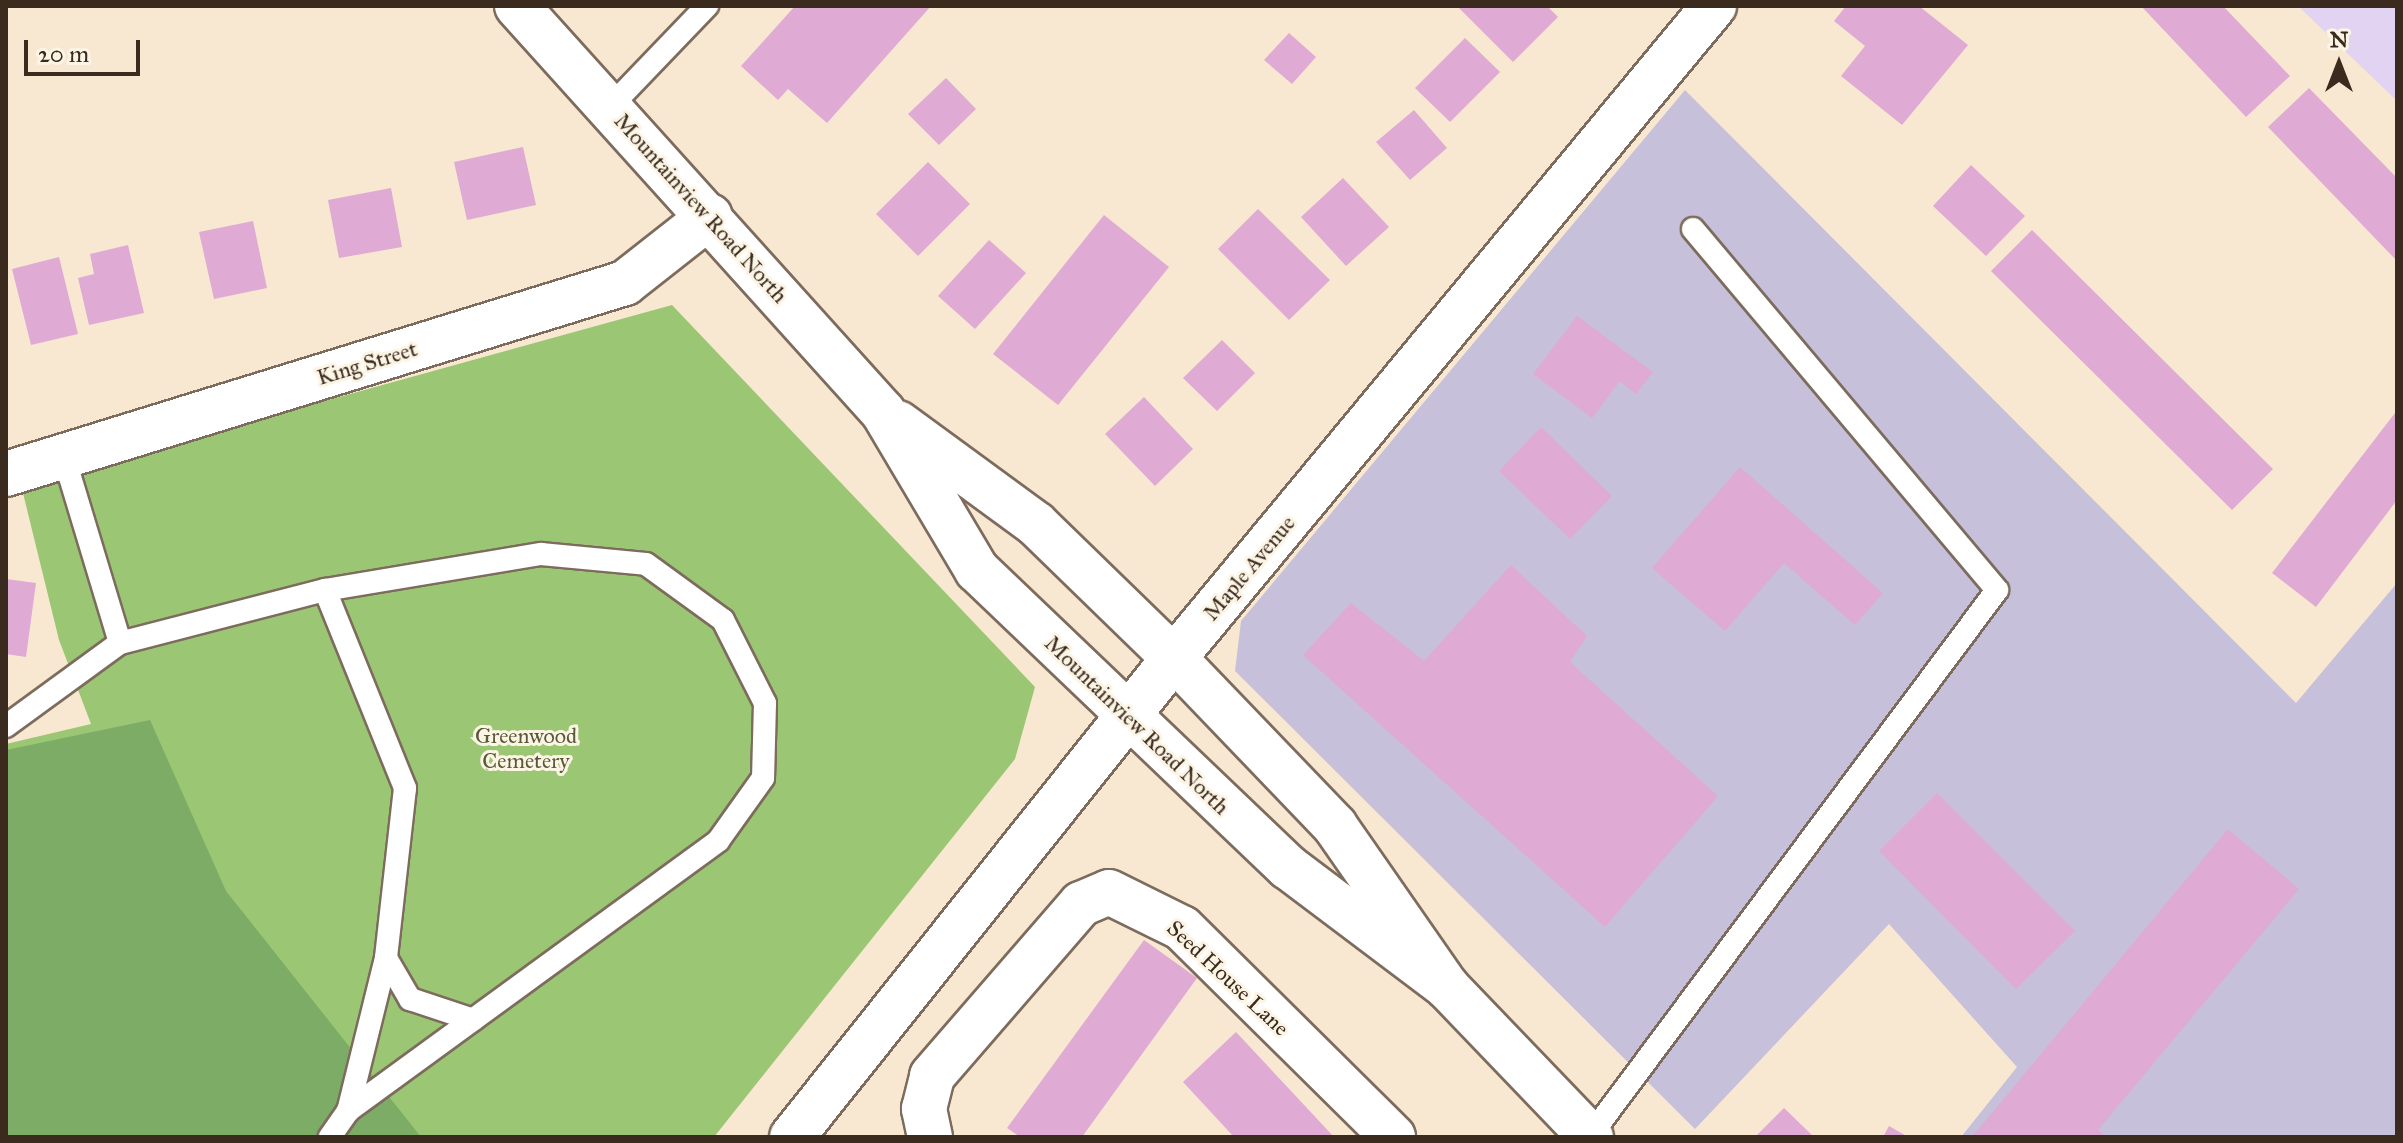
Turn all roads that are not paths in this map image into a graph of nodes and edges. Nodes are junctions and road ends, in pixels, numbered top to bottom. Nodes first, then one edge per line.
1 (517, 6) edge
2 (707, 6) edge
3 (1714, 6) edge
4 (611, 106) junction
5 (710, 216) junction
6 (1693, 229) dead end
7 (883, 412) junction
8 (64, 457) junction
9 (6, 474) edge
10 (325, 590) junction
11 (120, 643) junction
12 (1174, 658) junction
13 (1127, 719) junction
14 (6, 726) edge
15 (386, 958) junction
16 (1447, 987) junction
17 (473, 1020) junction
18 (348, 1111) junction
19 (1591, 1136) edge
20 (330, 1137) edge
21 (792, 1137) edge
22 (930, 1137) edge
23 (1393, 1137) edge

1 - 4 main road, Mountainview Road North
2 - 4 lane
3 - 12 main road, Maple Avenue
4 - 5 main road, Mountainview Road North
5 - 7 main road, Mountainview Road North
5 - 8 main road, King Street
6 - 19 lane
7 - 12 main road, Mountainview Road North
7 - 13 main road, Mountainview Road North
8 - 9 main road, King Street
8 - 11 lane
10 - 11 lane
10 - 15 lane
10 - 17 lane
11 - 14 lane
12 - 13 main road, Maple Avenue
12 - 16 main road, Mountainview Road North
13 - 16 main road, Mountainview Road North
13 - 21 main road, Maple Avenue
15 - 17 lane
15 - 18 lane
16 - 19 main road, Mountainview Road North
17 - 18 lane
18 - 20 lane
22 - 23 main road, Seed House Lane

